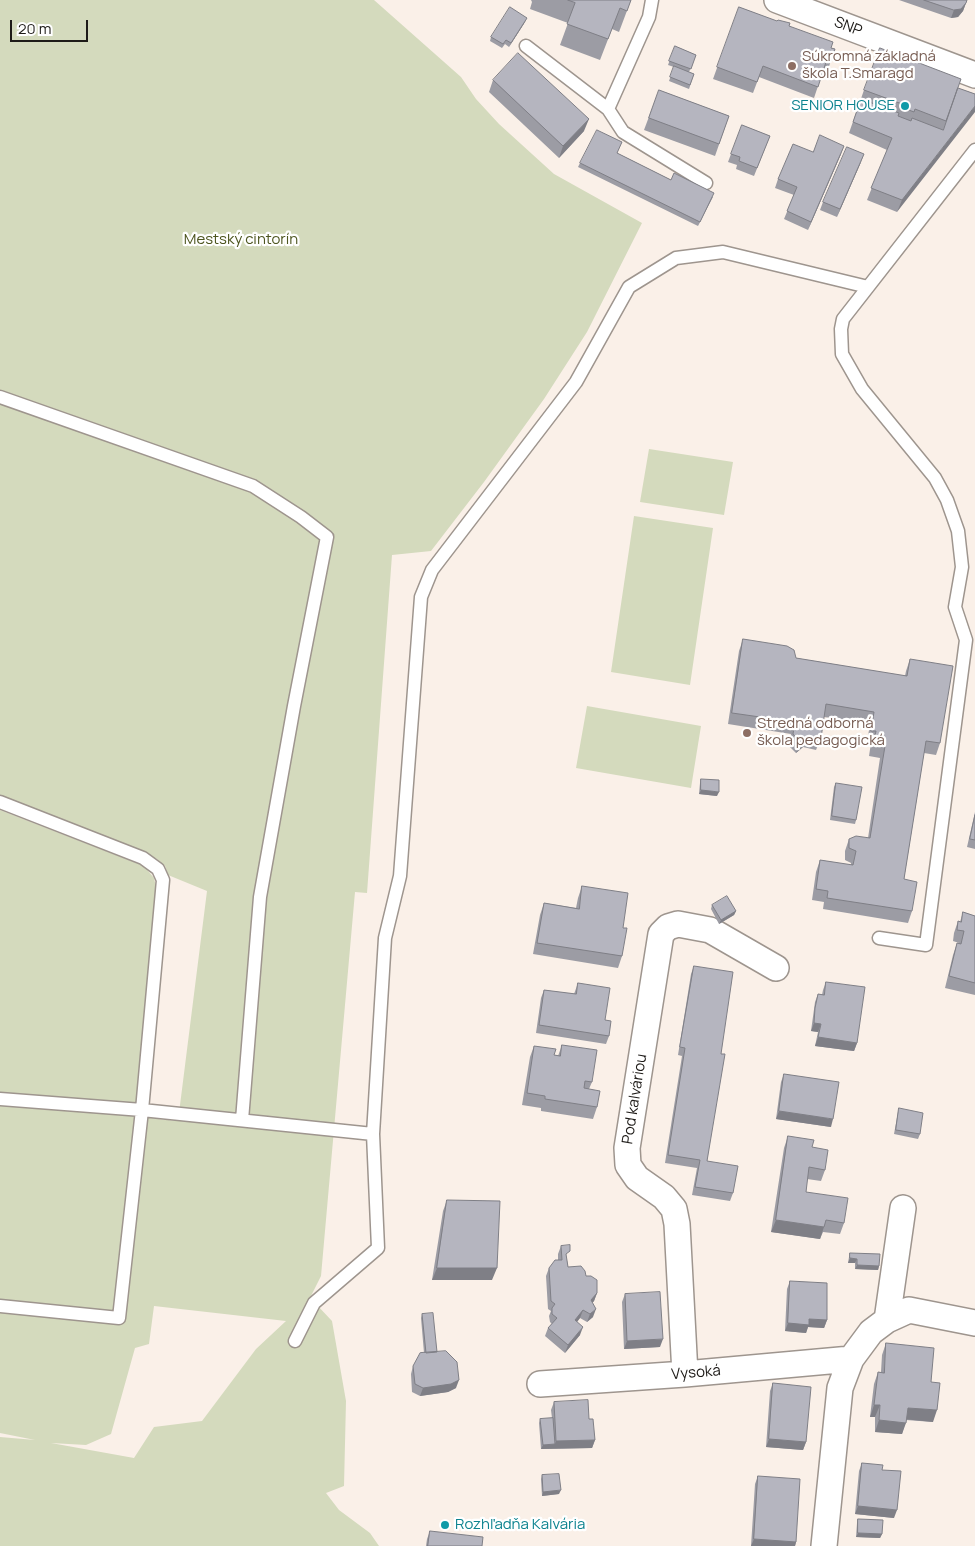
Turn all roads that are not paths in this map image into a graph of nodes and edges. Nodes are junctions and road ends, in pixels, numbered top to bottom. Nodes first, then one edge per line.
1 (652, 0) edge
2 (777, 0) edge
3 (526, 46) dead end
4 (975, 75) edge
5 (608, 109) junction
6 (975, 150) edge
7 (706, 183) dead end
8 (868, 287) junction
9 (0, 397) edge
10 (0, 802) edge
11 (879, 938) dead end
12 (776, 968) dead end
13 (0, 1099) edge
14 (142, 1110) junction
15 (242, 1120) junction
16 (373, 1134) junction
17 (903, 1208) dead end
18 (0, 1306) edge
19 (887, 1320) junction
20 (975, 1322) edge
21 (295, 1341) dead end
22 (851, 1359) junction
23 (685, 1374) junction
24 (540, 1384) dead end
25 (824, 1546) edge

1 - 5 lane
2 - 4 street, SNP
3 - 5 lane
5 - 7 lane
6 - 8 lane
8 - 11 lane
8 - 16 lane
9 - 15 lane
10 - 14 lane
12 - 23 street, Pod kalváriou
13 - 14 lane
14 - 15 lane
14 - 18 lane
15 - 16 lane
16 - 21 lane
17 - 19 street
19 - 20 street
19 - 22 street
22 - 23 street, Vysoká
22 - 25 street
23 - 24 street, Vysoká

